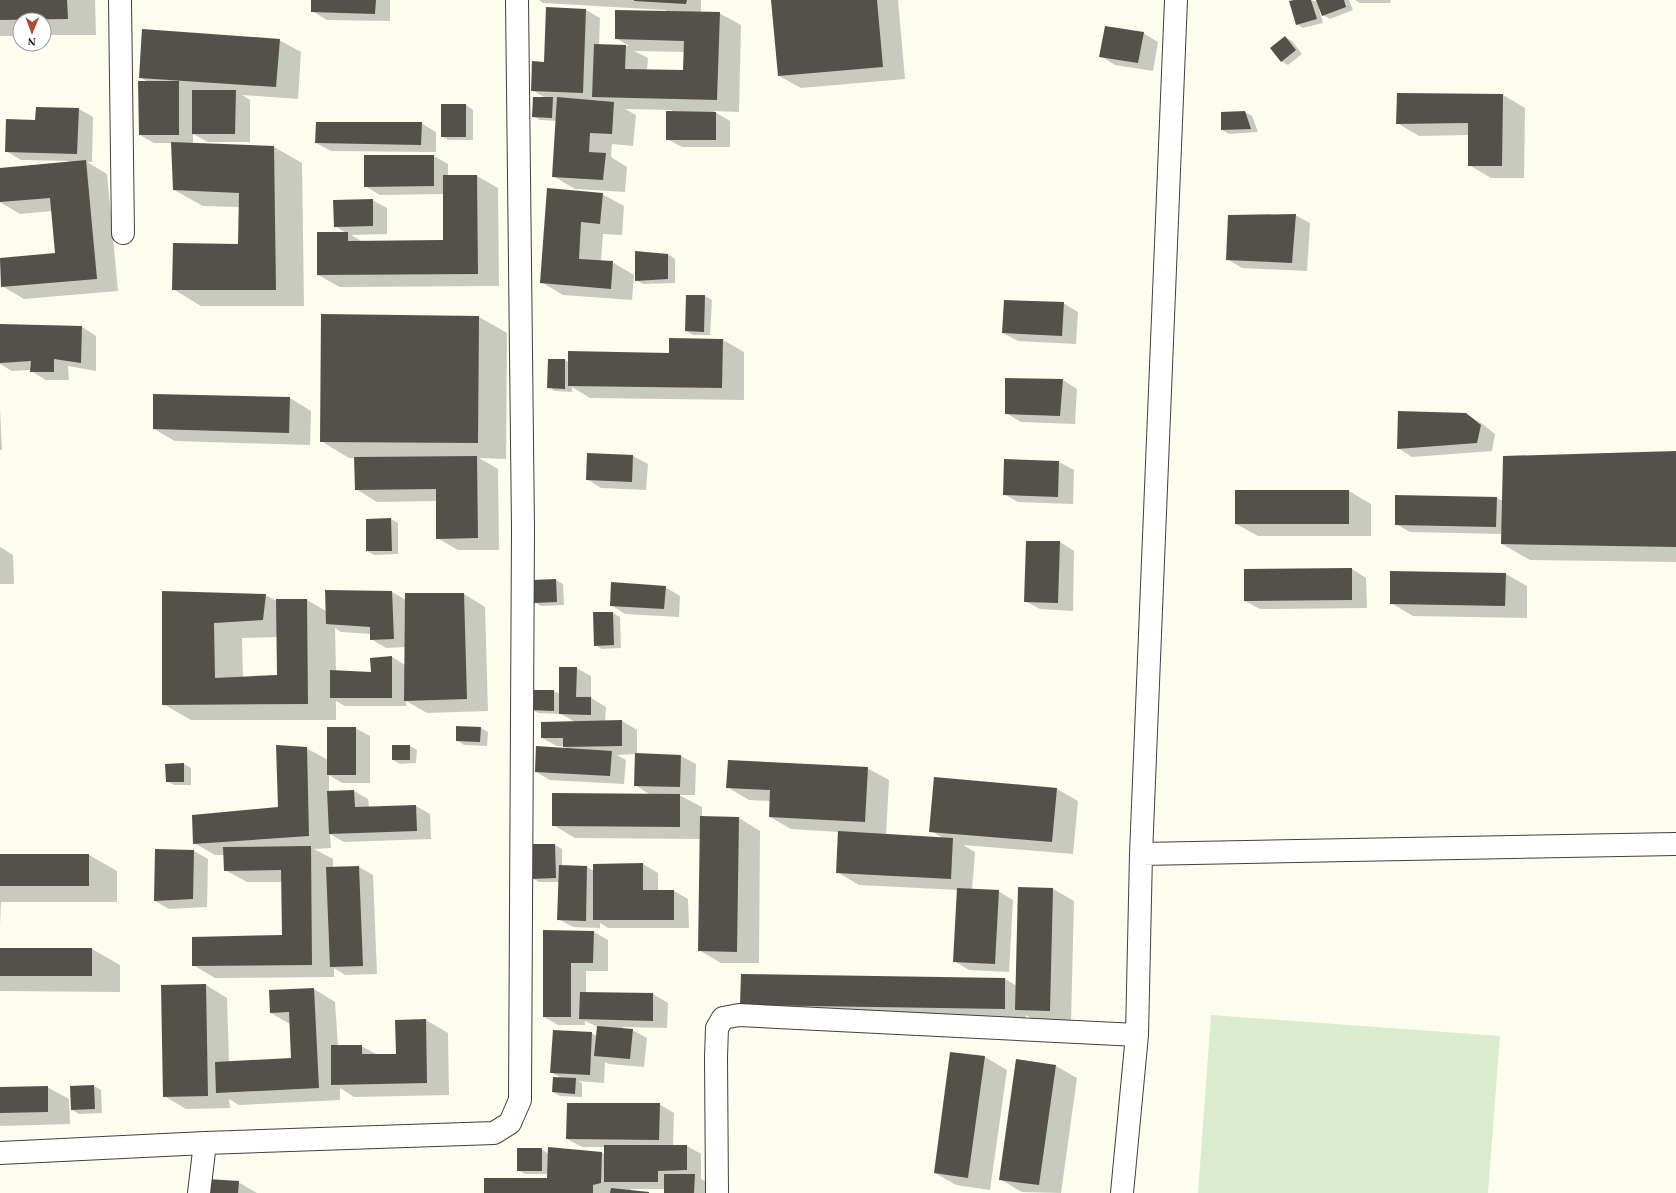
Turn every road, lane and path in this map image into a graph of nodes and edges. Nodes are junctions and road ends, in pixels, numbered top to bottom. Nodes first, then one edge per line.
1 (120, 0) edge
2 (517, 0) edge
3 (1176, 0) edge
4 (123, 233) dead end
5 (1676, 844) edge
6 (1141, 854) junction
7 (1137, 1035) junction
8 (205, 1143) junction
9 (0, 1153) edge
10 (199, 1193) edge
11 (717, 1193) edge
12 (1122, 1193) edge

1 - 4 street
2 - 8 street
3 - 6 street
5 - 6 street
6 - 7 street
7 - 11 street
7 - 12 street
8 - 9 street
8 - 10 street

